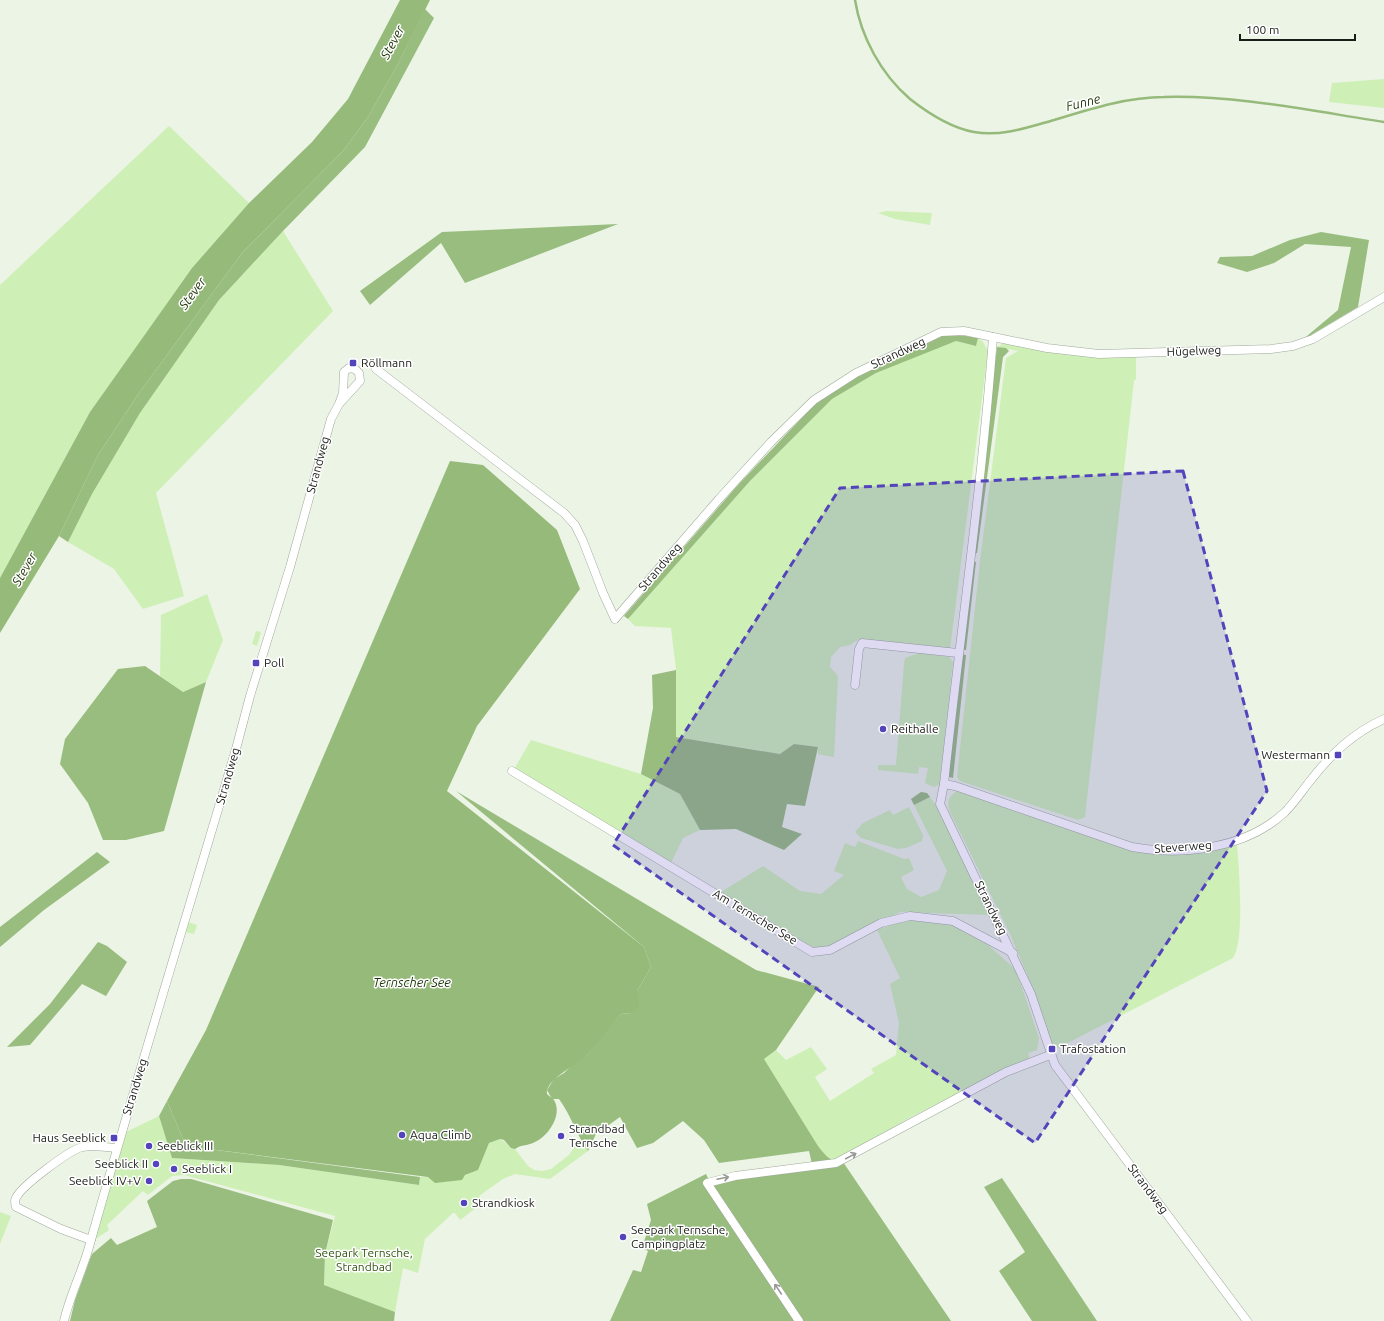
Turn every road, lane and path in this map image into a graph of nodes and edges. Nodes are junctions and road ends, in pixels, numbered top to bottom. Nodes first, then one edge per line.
1 (1384, 297) edge
2 (993, 337) junction
3 (376, 370) dead end
4 (339, 404) dead end
5 (958, 653) junction
6 (855, 685) dead end
7 (1384, 719) edge
8 (512, 771) dead end
9 (944, 784) junction
10 (1012, 953) junction
11 (1050, 1055) junction
12 (116, 1148) junction
13 (91, 1240) junction
14 (64, 1321) edge
15 (800, 1321) edge
16 (1247, 1321) edge

1 - 2 street, Hügelweg
2 - 3 street, Strandweg
2 - 5 street, Strandweg
4 - 12 street, Strandweg
5 - 6 street
5 - 9 street, Strandweg
7 - 9 street, Steverweg
8 - 10 street, Am Ternscher See
9 - 10 street, Strandweg
10 - 11 street, Strandweg
15 -> 11 street
11 - 16 street, Strandweg
12 - 13 street, Strandweg
12 - 13 street
13 - 14 street, Strandweg

